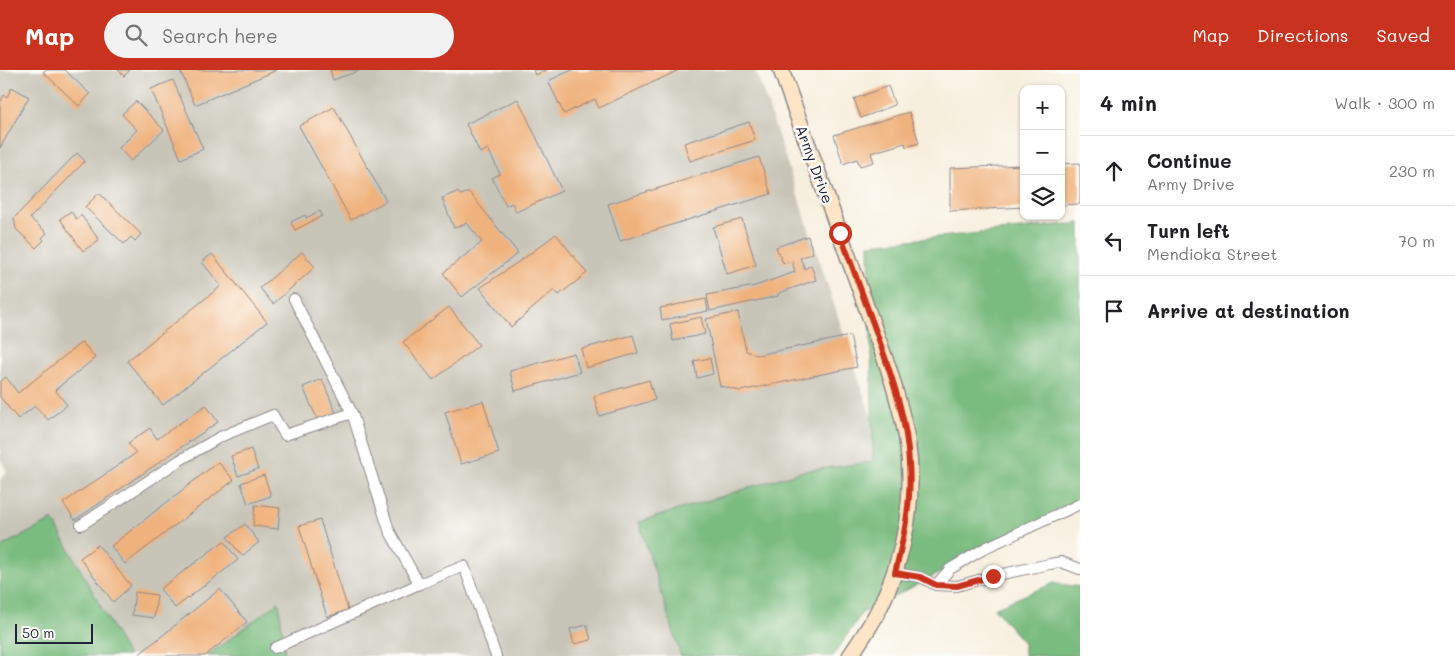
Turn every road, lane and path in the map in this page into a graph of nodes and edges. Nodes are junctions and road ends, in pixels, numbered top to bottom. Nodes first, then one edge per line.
1 (781, 70) edge
2 (294, 299) dead end
3 (352, 413) junction
4 (1080, 504) edge
5 (81, 525) dead end
6 (1080, 569) edge
7 (895, 573) junction
8 (418, 584) junction
9 (936, 585) junction
10 (275, 648) dead end
11 (496, 656) edge
12 (850, 656) edge

1 - 7 main road, Army Drive
2 - 3 street
3 - 5 street
3 - 8 street
4 - 9 street
6 - 9 street
7 - 9 street
7 - 12 main road, Army Drive
8 - 10 street
8 - 11 street

